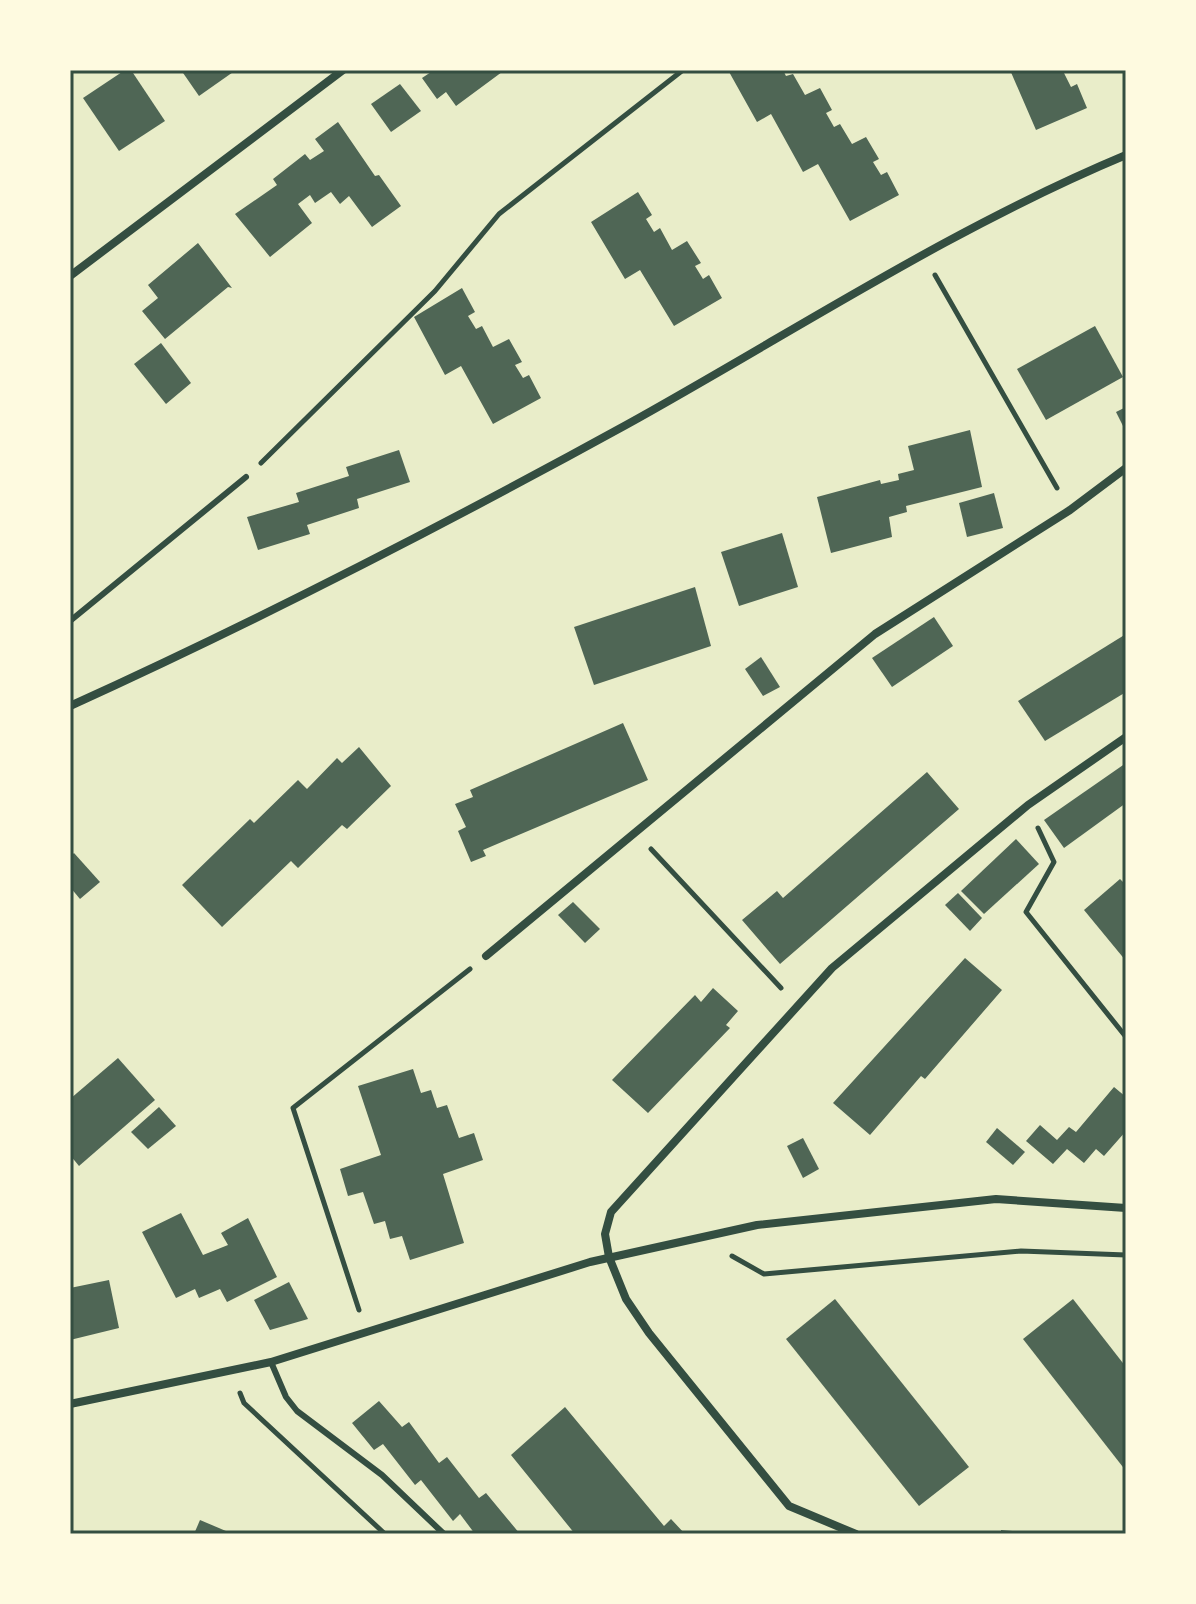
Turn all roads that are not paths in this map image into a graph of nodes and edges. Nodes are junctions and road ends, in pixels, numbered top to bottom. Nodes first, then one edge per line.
1 (343, 70) edge
2 (1126, 155) edge
3 (70, 276) edge
4 (1126, 468) edge
5 (246, 477) road end
6 (70, 621) edge
7 (70, 706) edge
8 (1126, 737) edge
9 (486, 956) road end
10 (1126, 1208) edge
11 (609, 1257) junction
12 (271, 1362) junction
13 (70, 1404) edge
14 (444, 1534) edge
15 (856, 1534) edge

1 - 3 street
2 - 7 street
4 - 9 street
5 - 6 lane
8 - 11 street
10 - 11 street
11 - 12 street
11 - 15 street
12 - 13 street
12 - 14 lane

